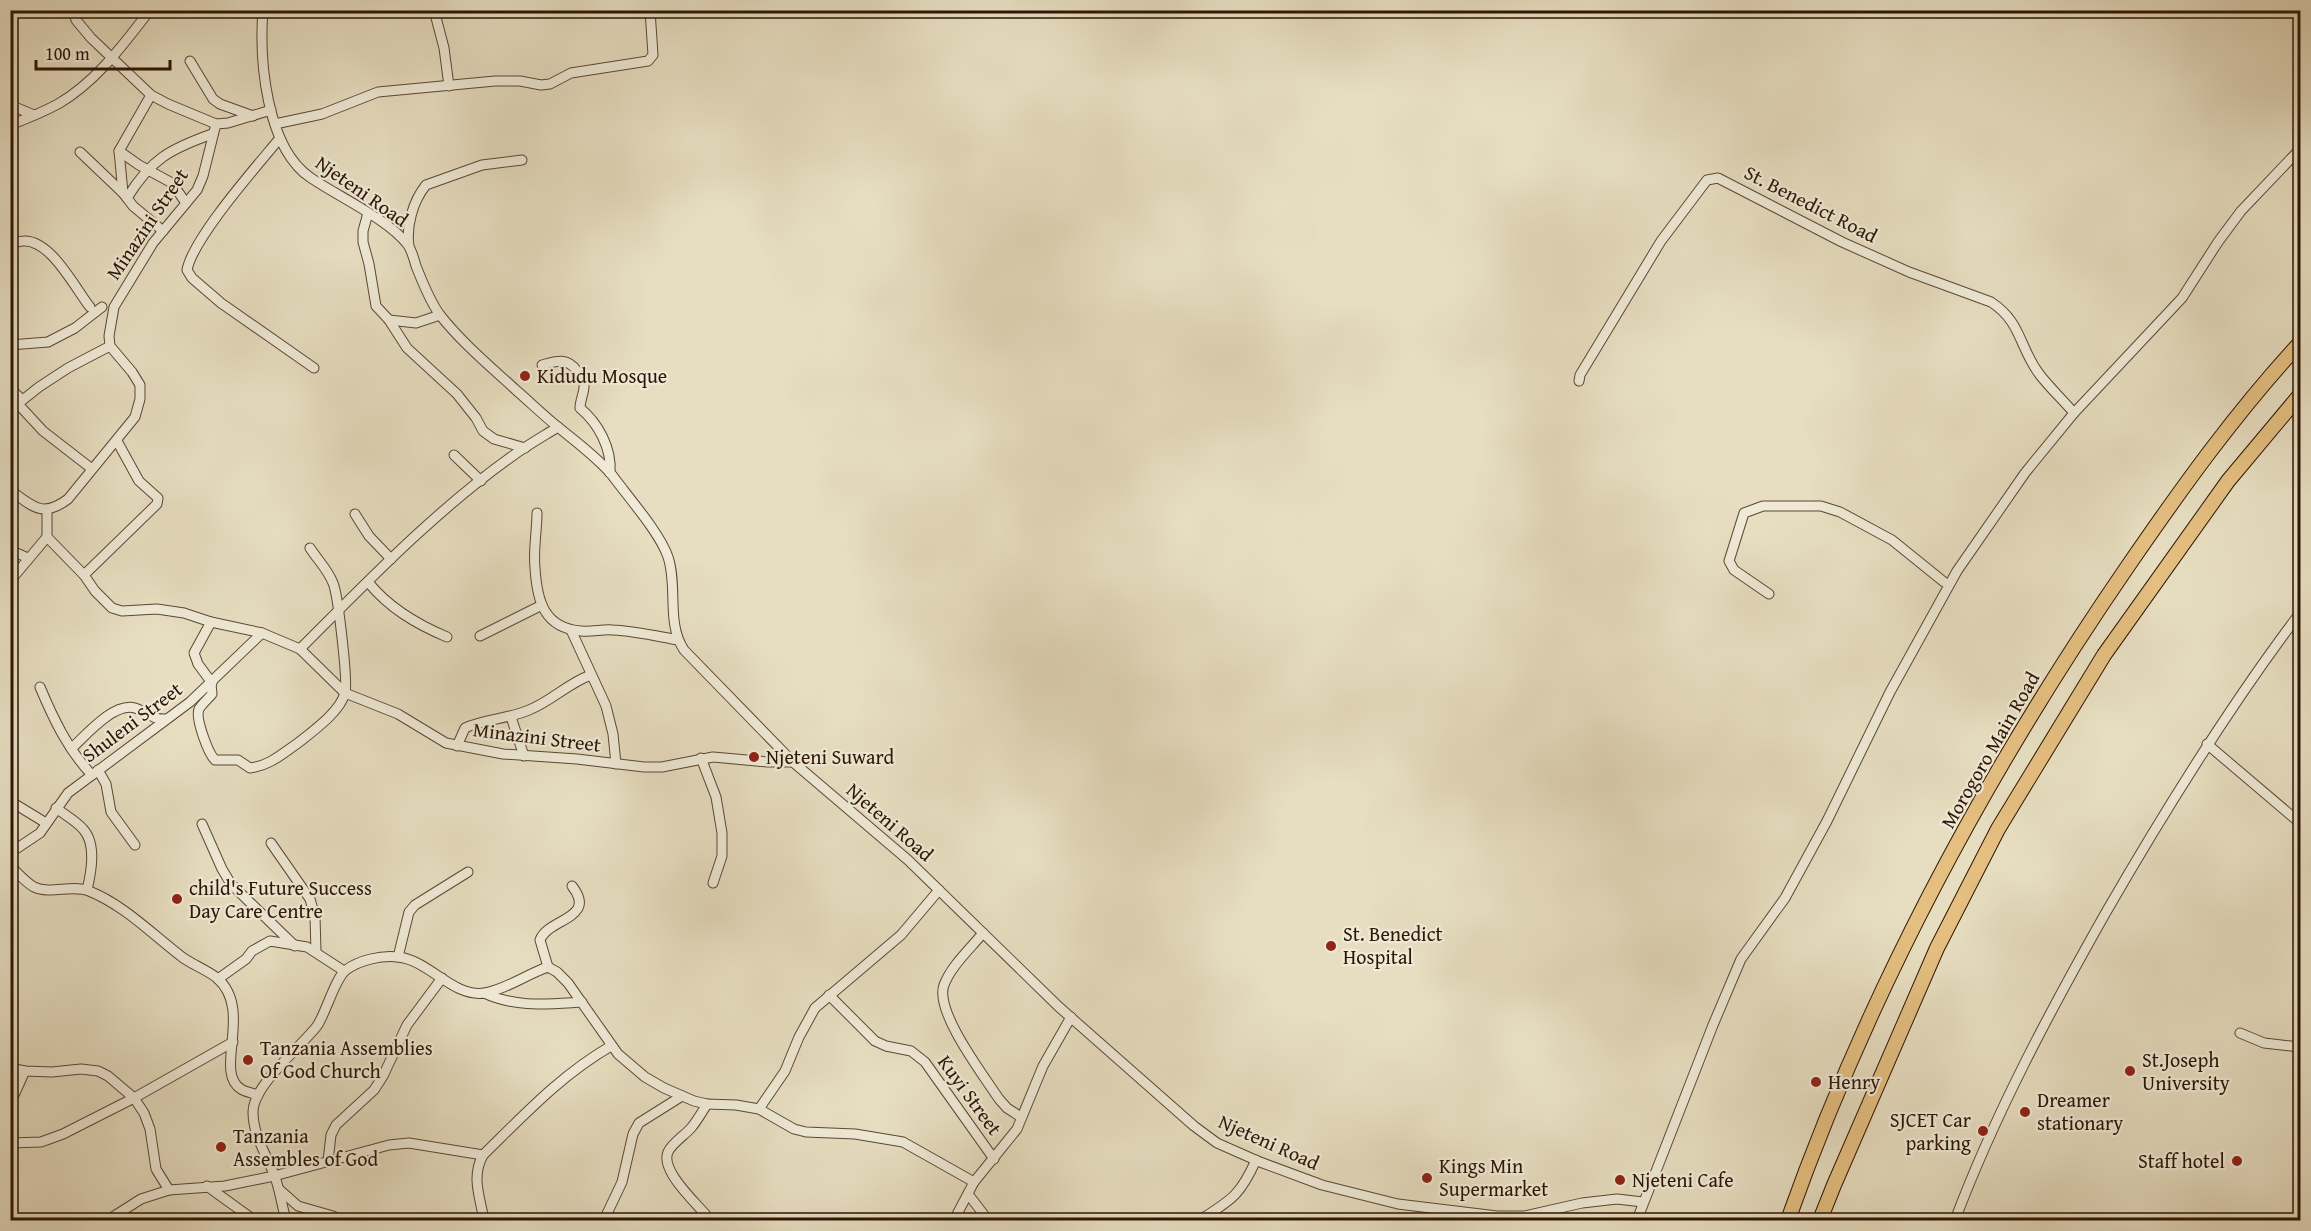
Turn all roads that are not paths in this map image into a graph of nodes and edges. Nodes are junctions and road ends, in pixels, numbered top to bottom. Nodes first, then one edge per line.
1 (73, 10) edge
2 (150, 10) edge
3 (263, 10) edge
4 (434, 10) edge
5 (650, 10) edge
6 (2298, 10) edge
7 (2301, 48) edge
8 (113, 58) junction
9 (190, 61) dead end
10 (448, 86) junction
11 (151, 95) junction
12 (10, 105) edge
13 (271, 110) junction
14 (34, 115) junction
15 (253, 116) junction
16 (216, 124) junction
17 (275, 124) junction
18 (10, 125) edge
19 (212, 134) junction
20 (280, 138) junction
21 (2301, 149) edge
22 (119, 151) junction
23 (80, 152) dead end
24 (522, 160) dead end
25 (148, 169) junction
26 (125, 196) junction
27 (186, 203) junction
28 (368, 213) junction
29 (163, 231) junction
30 (10, 244) edge
31 (409, 246) junction
32 (90, 307) dead end
33 (102, 307) dead end
34 (440, 315) junction
35 (389, 320) junction
36 (2301, 343) edge
37 (10, 345) edge
38 (110, 346) junction
39 (542, 365) dead end
40 (314, 368) dead end
41 (1579, 381) dead end
42 (10, 388) edge
43 (2301, 395) edge
44 (17, 405) edge
45 (2074, 412) junction
46 (558, 427) junction
47 (117, 441) junction
48 (525, 448) junction
49 (454, 455) dead end
50 (92, 469) junction
51 (610, 473) junction
52 (481, 481) junction
53 (10, 490) edge
54 (47, 511) junction
55 (537, 513) dead end
56 (355, 514) dead end
57 (47, 537) junction
58 (310, 548) dead end
59 (10, 550) edge
60 (28, 558) junction
61 (391, 559) junction
62 (84, 575) junction
63 (10, 581) edge
64 (368, 582) junction
65 (1944, 582) dead end
66 (1769, 594) dead end
67 (542, 605) junction
68 (339, 611) junction
69 (2301, 613) edge
70 (211, 622) junction
71 (571, 630) junction
72 (262, 633) junction
73 (480, 636) dead end
74 (447, 637) dead end
75 (678, 640) junction
76 (300, 649) junction
77 (591, 675) junction
78 (211, 684) junction
79 (40, 687) dead end
80 (345, 693) junction
81 (511, 717) junction
82 (166, 719) junction
83 (2207, 744) junction
84 (458, 746) junction
85 (72, 748) junction
86 (524, 756) junction
87 (701, 758) junction
88 (793, 762) junction
89 (616, 764) junction
90 (95, 773) junction
91 (10, 801) edge
92 (56, 808) junction
93 (46, 823) junction
94 (202, 824) dead end
95 (2301, 824) edge
96 (271, 843) dead end
97 (135, 845) dead end
98 (10, 853) edge
99 (10, 866) edge
100 (468, 872) dead end
101 (713, 883) dead end
102 (572, 886) dead end
103 (87, 890) junction
104 (939, 890) junction
105 (983, 933) junction
106 (295, 946) junction
107 (316, 951) junction
108 (398, 957) junction
109 (548, 967) junction
110 (344, 971) junction
111 (442, 978) junction
112 (218, 979) junction
113 (484, 993) junction
114 (829, 995) junction
115 (582, 1002) junction
116 (1071, 1017) junction
117 (2240, 1033) dead end
118 (233, 1042) junction
119 (611, 1046) junction
120 (2301, 1047) edge
121 (10, 1068) edge
122 (25, 1071) junction
123 (258, 1095) junction
124 (682, 1096) junction
125 (134, 1098) junction
126 (10, 1104) edge
127 (707, 1104) junction
128 (759, 1109) junction
129 (1021, 1117) junction
130 (10, 1143) edge
131 (483, 1155) junction
132 (994, 1159) junction
133 (1256, 1160) junction
134 (328, 1161) junction
135 (274, 1176) junction
136 (974, 1182) junction
137 (207, 1186) junction
138 (279, 1189) junction
139 (169, 1190) junction
140 (968, 1194) junction
141 (1643, 1202) junction
142 (706, 1215) dead end
143 (1524, 1218) edge
144 (108, 1221) edge
145 (254, 1221) edge
146 (286, 1221) edge
147 (340, 1221) edge
148 (484, 1221) edge
149 (604, 1221) edge
150 (954, 1221) edge
151 (988, 1221) edge
152 (1200, 1221) edge
153 (1637, 1221) edge
154 (1788, 1221) edge
155 (1821, 1221) edge
156 (1955, 1221) edge

1 - 8 street
2 - 8 street
3 - 13 street, Njeteni Road
4 - 10 street
5 - 10 street
6 - 7 street
8 - 11 street
8 - 14 street
9 - 15 street
10 - 17 street
11 - 16 street
11 - 22 street
12 - 14 street
13 - 15 street
13 - 17 street, Njeteni Road
14 - 18 street
15 - 16 street
16 - 19 street, Minazini Street
17 - 20 street, Njeteni Road
19 - 25 street
19 - 27 street, Minazini Street
20 - 28 street, Njeteni Road
20 - 40 street
21 - 45 street
22 - 25 street
22 - 26 street
23 - 26 street
24 - 31 street
25 - 26 street
25 - 27 street
26 - 29 street
27 - 29 street, Minazini Street
28 - 31 street, Njeteni Road
28 - 35 street
29 - 38 street, Minazini Street
30 - 32 street
31 - 34 street, Njeteni Road
33 - 37 street
34 - 35 street
34 - 46 street, Njeteni Road
35 - 48 street
36 - 154 highway, Morogoro Main Road
38 - 44 street
38 - 47 street
39 - 51 street
41 - 45 street, St. Benedict Road
42 - 44 street
43 - 155 highway
44 - 50 street
45 - 141 street
46 - 48 street
46 - 51 street, Njeteni Road
47 - 50 street
47 - 62 street
48 - 52 street
49 - 52 street
50 - 54 street
51 - 75 street, Njeteni Road
52 - 61 street
53 - 54 street
54 - 57 street
55 - 67 street
56 - 61 street
57 - 60 street
57 - 62 street, Minazini Street
58 - 68 street
59 - 60 street
60 - 63 street
61 - 64 street
62 - 70 street, Minazini Street
64 - 68 street
64 - 74 street
65 - 66 street
67 - 71 street
67 - 73 street
68 - 76 street
68 - 80 street
69 - 83 street
70 - 72 street, Minazini Street
70 - 78 street
71 - 75 street
71 - 77 street
72 - 76 street, Minazini Street
72 - 78 street, Shuleni Street
75 - 88 street, Njeteni Road
76 - 80 street, Minazini Street
77 - 81 street
77 - 89 street
78 - 80 street
78 - 82 street, Shuleni Street
79 - 85 street
80 - 84 street, Minazini Street
81 - 84 street
81 - 86 street
82 - 85 street
82 - 90 street, Shuleni Street
83 - 95 street
83 - 156 street
84 - 86 street, Minazini Street
85 - 90 street
86 - 89 street, Minazini Street
87 - 88 street, Minazini Street
87 - 89 street, Minazini Street
87 - 101 street
88 - 104 street, Njeteni Road
90 - 92 street, Shuleni Street
90 - 97 street
91 - 93 street
92 - 93 street, Shuleni Street
92 - 103 street
93 - 98 street, Shuleni Street
94 - 106 street
96 - 107 street
99 - 103 street
100 - 108 street
102 - 109 street
103 - 112 street
104 - 105 street, Njeteni Road
104 - 114 street
105 - 116 street, Njeteni Road
105 - 129 street
106 - 107 street
106 - 112 street
107 - 110 street
108 - 110 street
108 - 111 street
109 - 113 street
109 - 115 street
110 - 123 street
111 - 113 street
111 - 134 street
112 - 118 street
113 - 115 street
114 - 128 street
114 - 132 street, Kuyi Street
115 - 119 street
116 - 129 street
116 - 133 street, Njeteni Road
117 - 120 street
118 - 123 street
118 - 125 street
119 - 124 street
119 - 131 street
121 - 122 street
122 - 125 street
122 - 126 street
123 - 135 street
124 - 127 street
124 - 149 street
125 - 130 street
125 - 139 street
127 - 128 street
127 - 142 street
128 - 136 street
129 - 132 street
131 - 134 street
131 - 148 street
132 - 136 street
133 - 143 street, Njeteni Road
133 - 152 street
134 - 135 street
135 - 137 street
135 - 138 street
136 - 140 street
137 - 139 street
137 - 145 street
138 - 146 street
138 - 147 street
139 - 144 street
140 - 150 street
140 - 151 street
141 - 143 street, Njeteni Road
141 - 153 street

